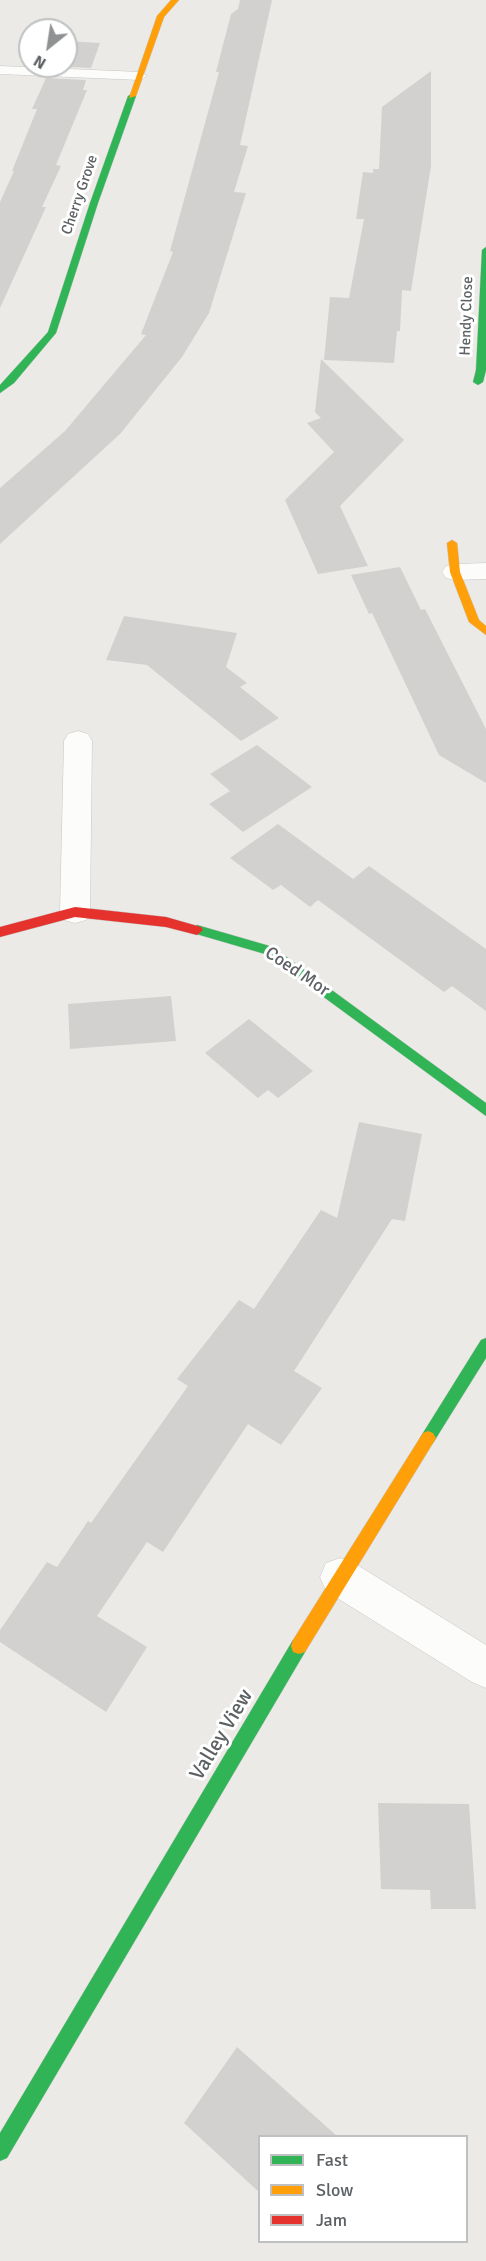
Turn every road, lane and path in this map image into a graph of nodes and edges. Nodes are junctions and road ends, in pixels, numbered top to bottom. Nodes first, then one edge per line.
1 (175, 0) edge
2 (0, 70) edge
3 (140, 76) junction
4 (486, 250) edge
5 (478, 382) dead end
6 (0, 390) edge
7 (452, 543) dead end
8 (486, 571) edge
9 (455, 572) junction
10 (486, 631) edge
11 (78, 741) dead end
12 (75, 912) junction
13 (0, 932) edge
14 (486, 1110) edge
15 (486, 1345) edge
16 (340, 1577) junction
17 (486, 1668) edge
18 (0, 2151) edge

1 - 3 street, Cherry Grove
2 - 3 lane
3 - 6 street, Cherry Grove
4 - 5 street, Hendy Close
7 - 9 street
8 - 9 street
9 - 10 street
11 - 12 street
12 - 13 street, Coed Mor
12 - 14 street, Coed Mor
15 - 16 street, Valley View
16 - 17 street
16 - 18 street, Valley View

